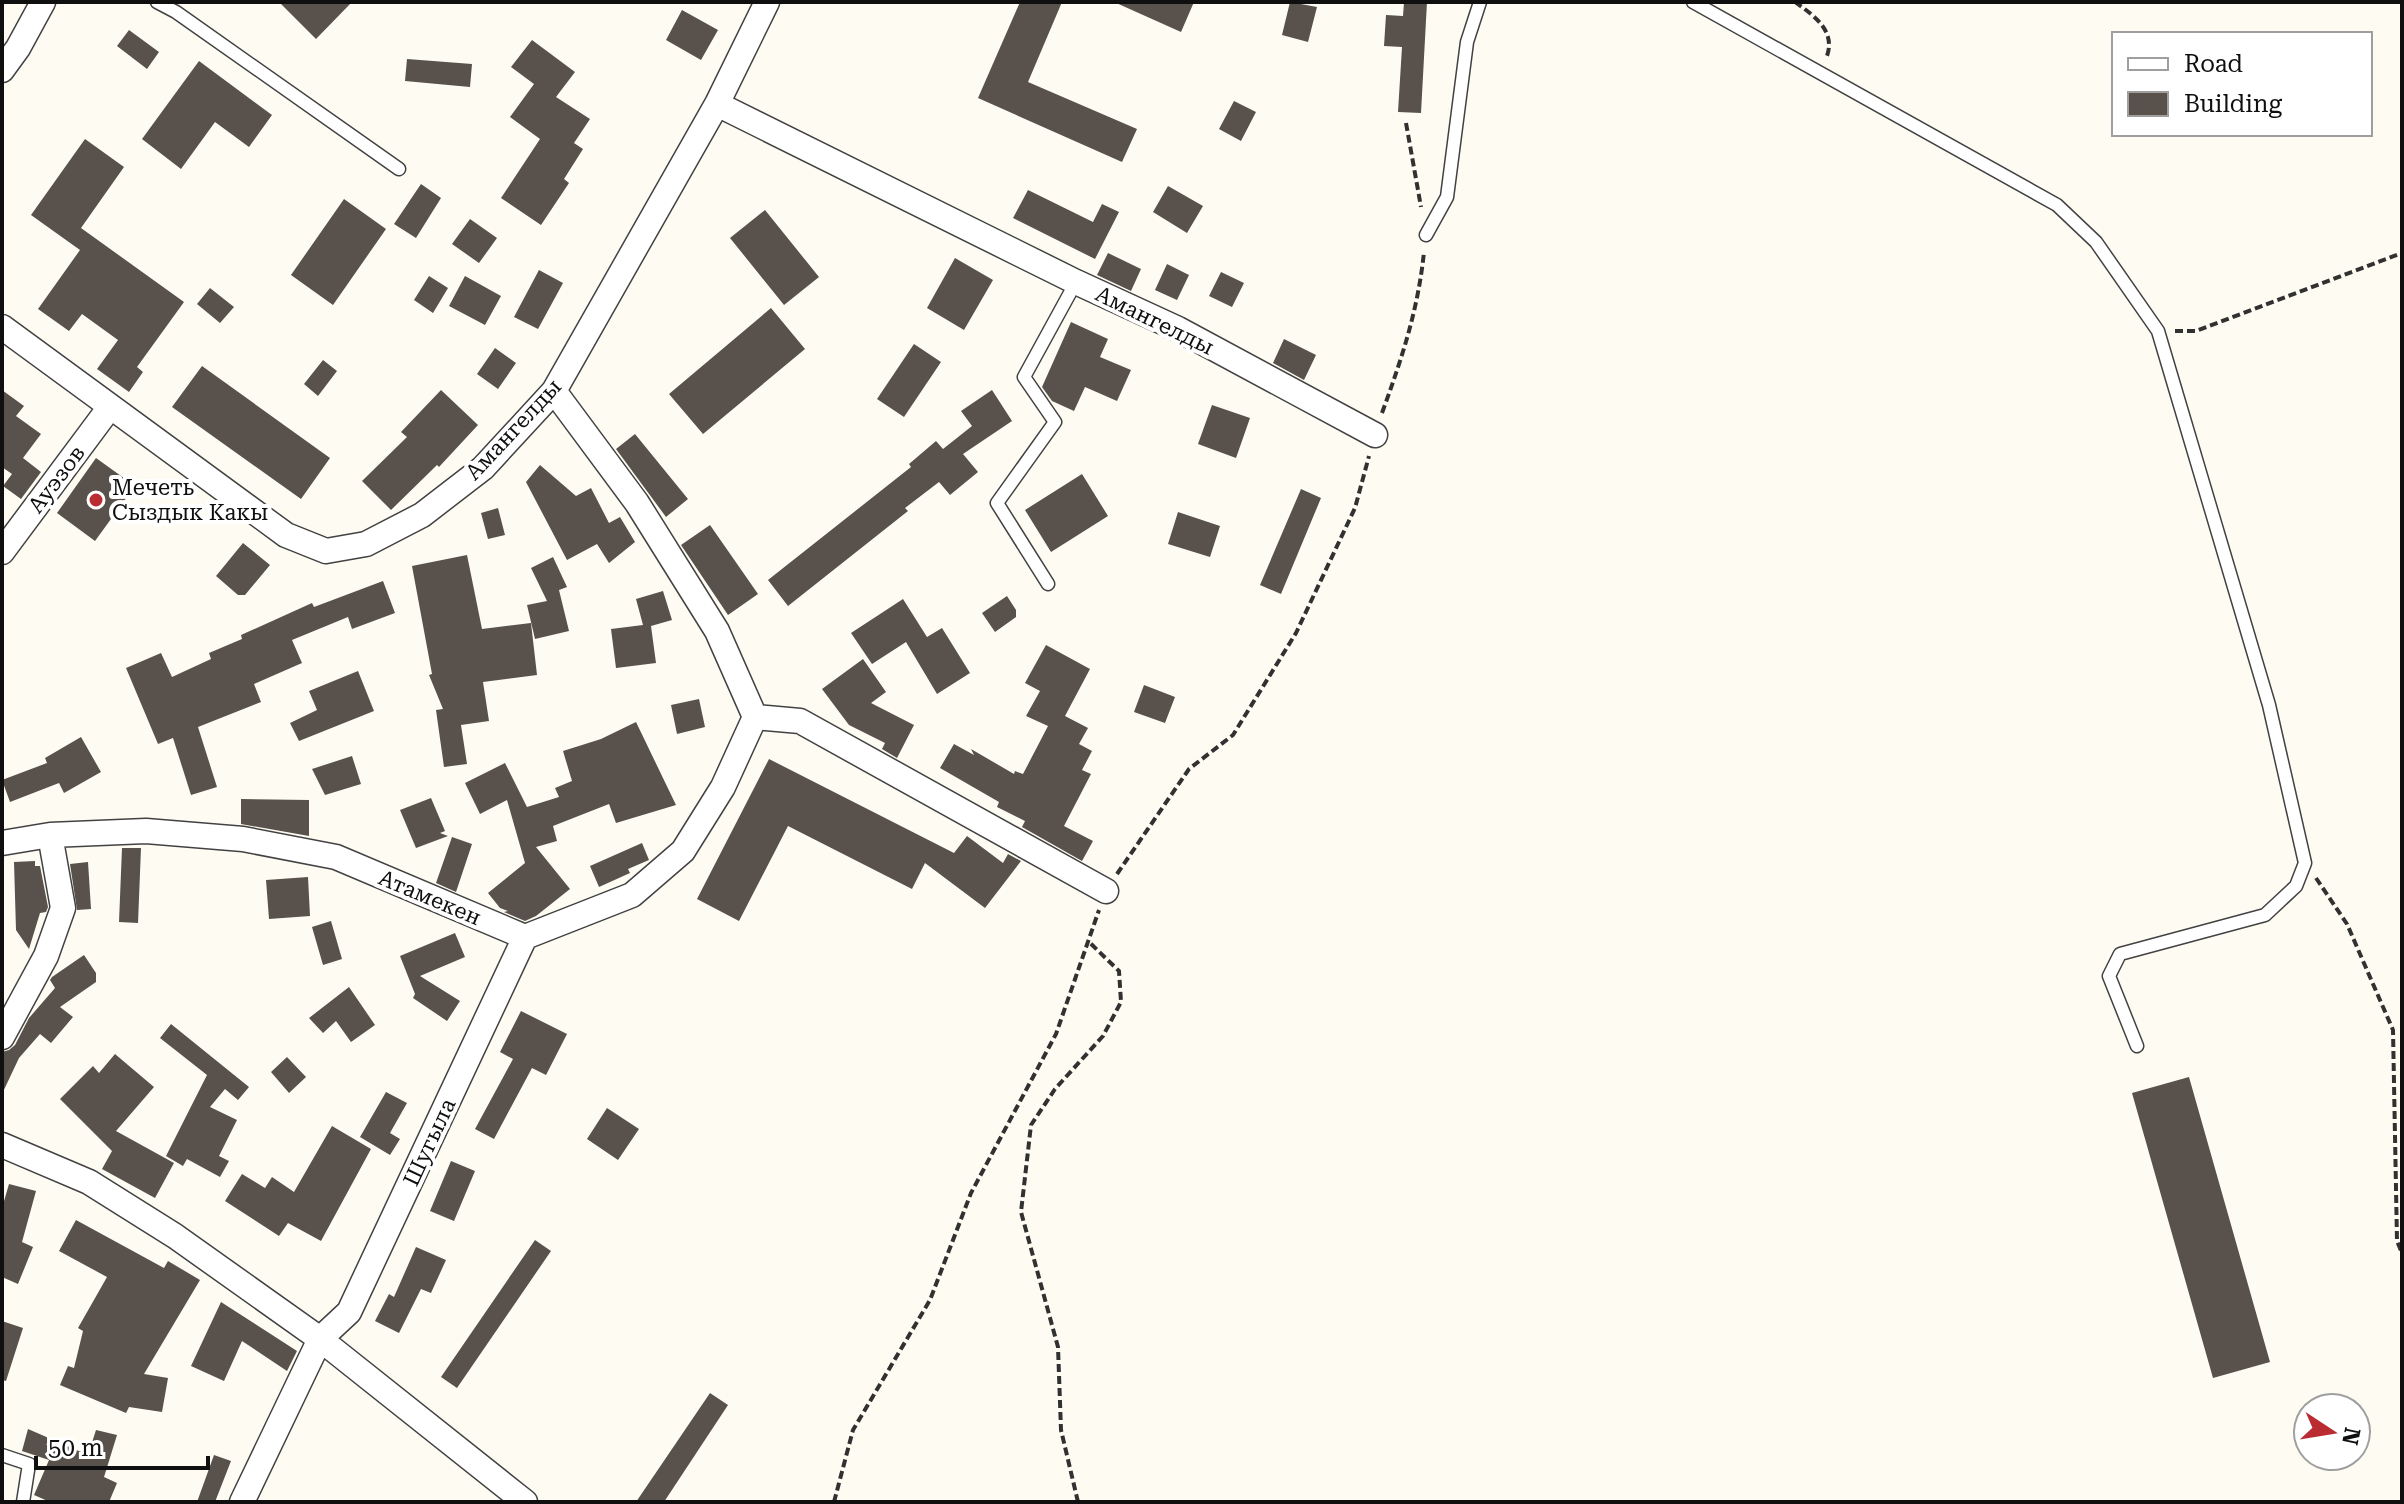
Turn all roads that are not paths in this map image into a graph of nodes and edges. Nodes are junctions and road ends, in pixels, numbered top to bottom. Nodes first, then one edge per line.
1 (43, 2) edge
2 (157, 2) edge
3 (767, 2) edge
4 (1480, 2) edge
5 (1693, 2) edge
6 (2, 70) edge
7 (717, 104) junction
8 (399, 169) dead end
9 (1426, 235) road end
10 (1076, 282) junction
11 (2, 327) edge
12 (554, 391) junction
13 (110, 407) junction
14 (1375, 435) road end
15 (2, 552) edge
16 (1048, 584) dead end
17 (755, 717) junction
18 (50, 835) junction
19 (2, 843) edge
20 (1106, 891) road end
21 (525, 937) junction
22 (2, 1037) edge
23 (2137, 1046) dead end
24 (2, 1145) edge
25 (320, 1339) junction
26 (2, 1455) edge
27 (23, 1502) edge
28 (242, 1502) edge
29 (525, 1502) edge

1 - 6 street
2 - 8 lane
3 - 7 street, Амангелды
4 - 9 lane
5 - 23 lane
7 - 10 street, Амангелды
7 - 12 street, Амангелды
10 - 14 street, Амангелды
10 - 16 lane
11 - 13 street, Амангелды
12 - 13 street, Амангелды
12 - 17 street
13 - 15 street, Ауэзов
17 - 20 street
17 - 21 street
18 - 19 street, Атамекен
18 - 21 street, Атамекен
18 - 22 street
21 - 25 street, Шугыла
24 - 25 street
25 - 28 street
25 - 29 street
26 - 27 lane

